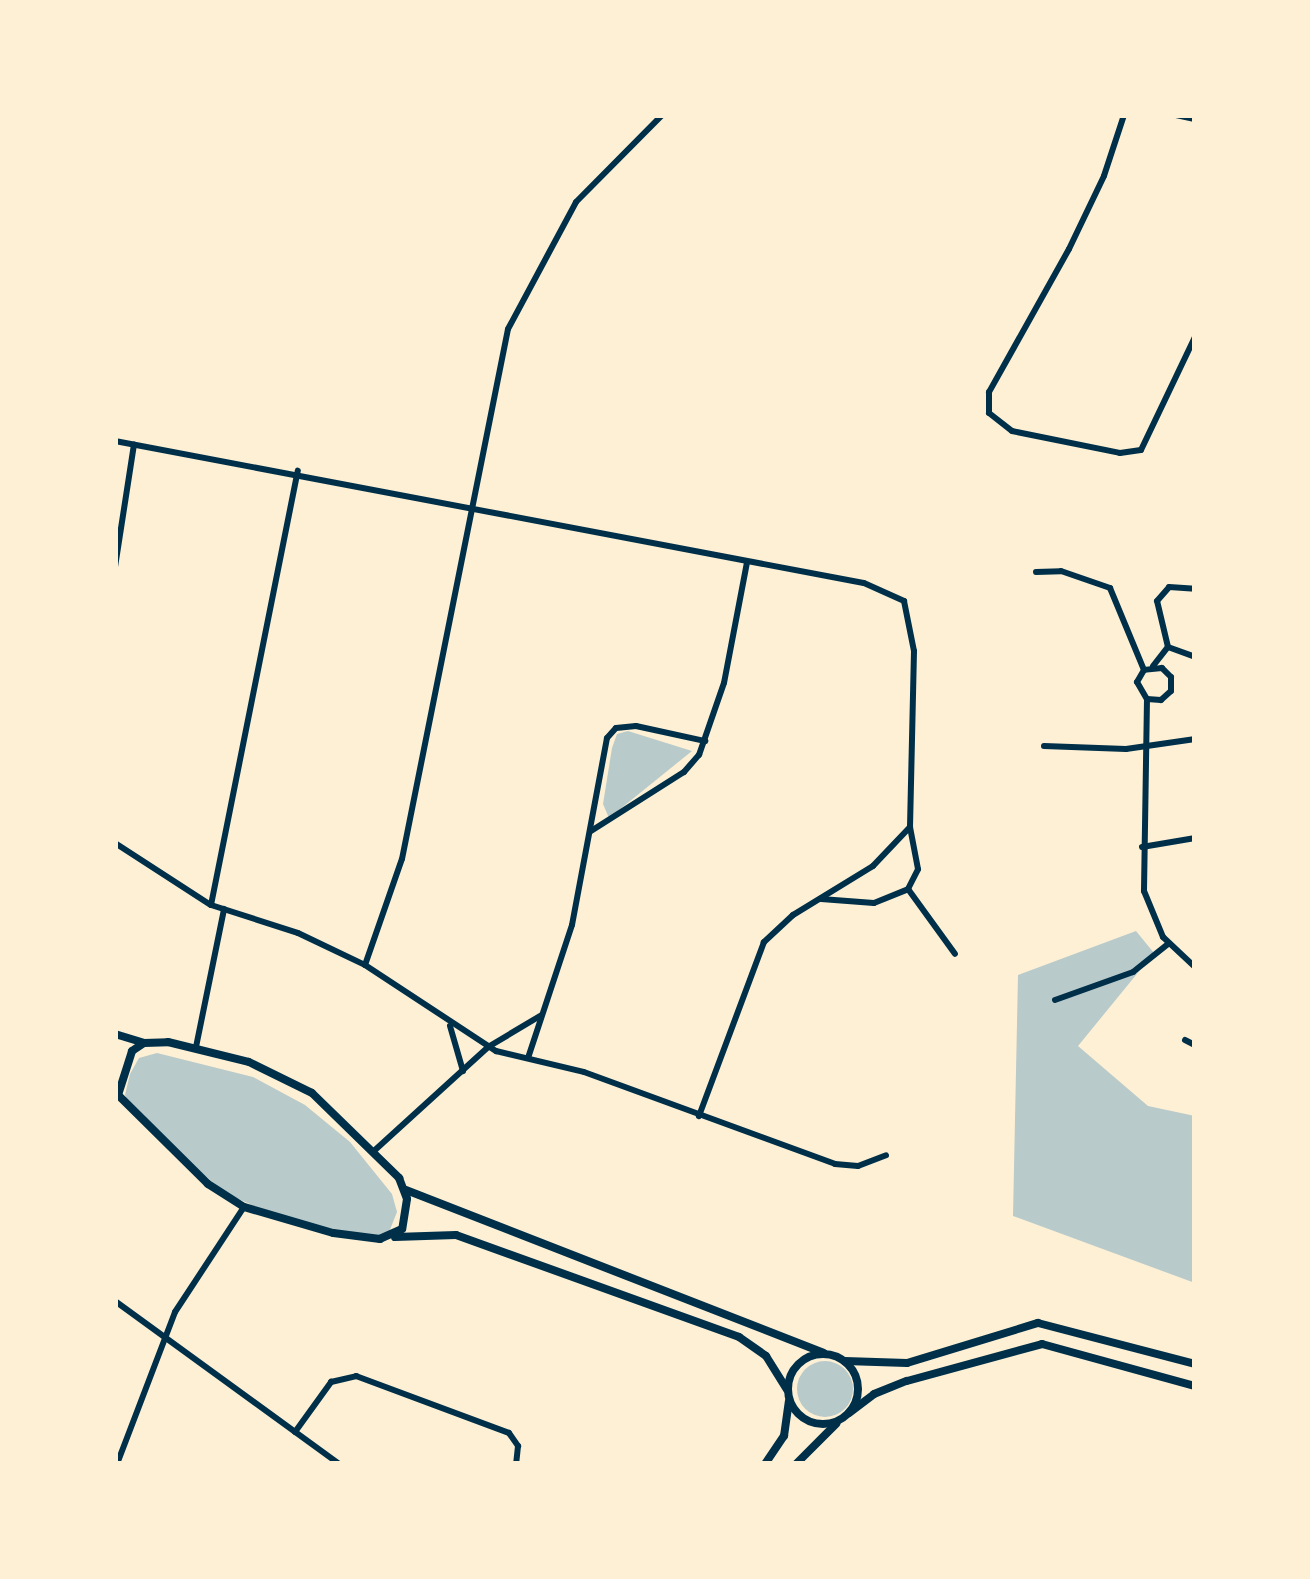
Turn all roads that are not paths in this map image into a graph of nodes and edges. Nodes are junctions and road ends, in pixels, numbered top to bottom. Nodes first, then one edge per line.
1 (662, 115) edge
2 (1124, 115) edge
3 (1176, 115) edge
4 (1195, 118) edge
5 (1195, 337) edge
6 (115, 440) edge
7 (134, 444) junction
8 (298, 471) junction
9 (471, 509) junction
10 (747, 562) junction
11 (115, 567) edge
12 (1036, 572) dead end
13 (1195, 589) edge
14 (1168, 646) junction
15 (1195, 657) edge
16 (1153, 666) junction
17 (1144, 670) junction
18 (1147, 700) junction
19 (1195, 738) edge
20 (705, 741) junction
21 (1044, 746) dead end
22 (1145, 746) junction
23 (910, 826) junction
24 (591, 831) junction
25 (1195, 838) edge
26 (115, 843) edge
27 (1142, 847) junction
28 (908, 890) junction
29 (820, 899) junction
30 (211, 905) junction
31 (224, 910) junction
32 (1169, 944) junction
33 (955, 954) dead end
34 (366, 965) junction
35 (1195, 967) edge
36 (1054, 1000) dead end
37 (541, 1015) junction
38 (450, 1024) junction
39 (115, 1034) edge
40 (1185, 1040) dead end
41 (144, 1042) junction
42 (1195, 1045) edge
43 (196, 1047) junction
44 (488, 1047) junction
45 (528, 1058) junction
46 (463, 1072) junction
47 (117, 1093) edge
48 (699, 1116) junction
49 (374, 1150) junction
50 (886, 1155) dead end
51 (406, 1190) junction
52 (244, 1207) junction
53 (392, 1238) junction
54 (115, 1301) edge
55 (163, 1339) junction
56 (823, 1353) junction
57 (845, 1362) junction
58 (1195, 1364) edge
59 (1195, 1386) edge
60 (787, 1390) junction
61 (789, 1401) junction
62 (849, 1413) junction
63 (839, 1420) junction
64 (295, 1432) junction
65 (117, 1464) edge
66 (339, 1464) edge
67 (516, 1464) edge
68 (766, 1464) edge
69 (796, 1464) edge

1 - 9 street
2 - 5 street
3 - 4 street
6 - 7 street
7 - 8 street
7 - 11 street
8 - 9 street
8 - 30 street
9 - 10 street
9 - 34 street
10 - 20 street
10 - 23 street
12 - 17 street
13 - 14 street
14 - 15 street
14 - 16 street
16 - 17 street
16 - 18 street
17 - 18 street
18 - 22 street
19 - 22 street
20 - 24 street
20 - 24 street
21 - 22 street
22 - 27 street
23 - 28 street
23 - 29 street
24 - 37 street
25 - 27 street
26 - 30 street
27 - 32 street
28 - 29 street
28 - 33 street
29 - 48 street
30 - 31 street
31 - 34 street
31 - 43 street
32 - 35 street
32 - 36 street
34 - 38 street
37 - 44 street
37 - 45 street
38 - 44 street
38 - 46 street
39 - 41 street
40 - 42 street
41 - 43 street
41 - 47 street
43 - 49 street
44 - 45 street
44 - 46 street
45 - 48 street
46 - 49 street
47 - 52 street
48 - 50 street
49 - 51 street
51 - 53 street
51 - 56 street
52 - 53 street
52 - 55 street
53 - 60 street
54 - 55 street
55 - 64 street
55 - 65 street
56 - 57 street
56 - 60 street
57 - 58 street
57 - 62 street
59 - 62 street
60 - 61 street
61 - 63 street
61 - 68 street
62 - 63 street
63 - 69 street
64 - 66 street
64 - 67 street

